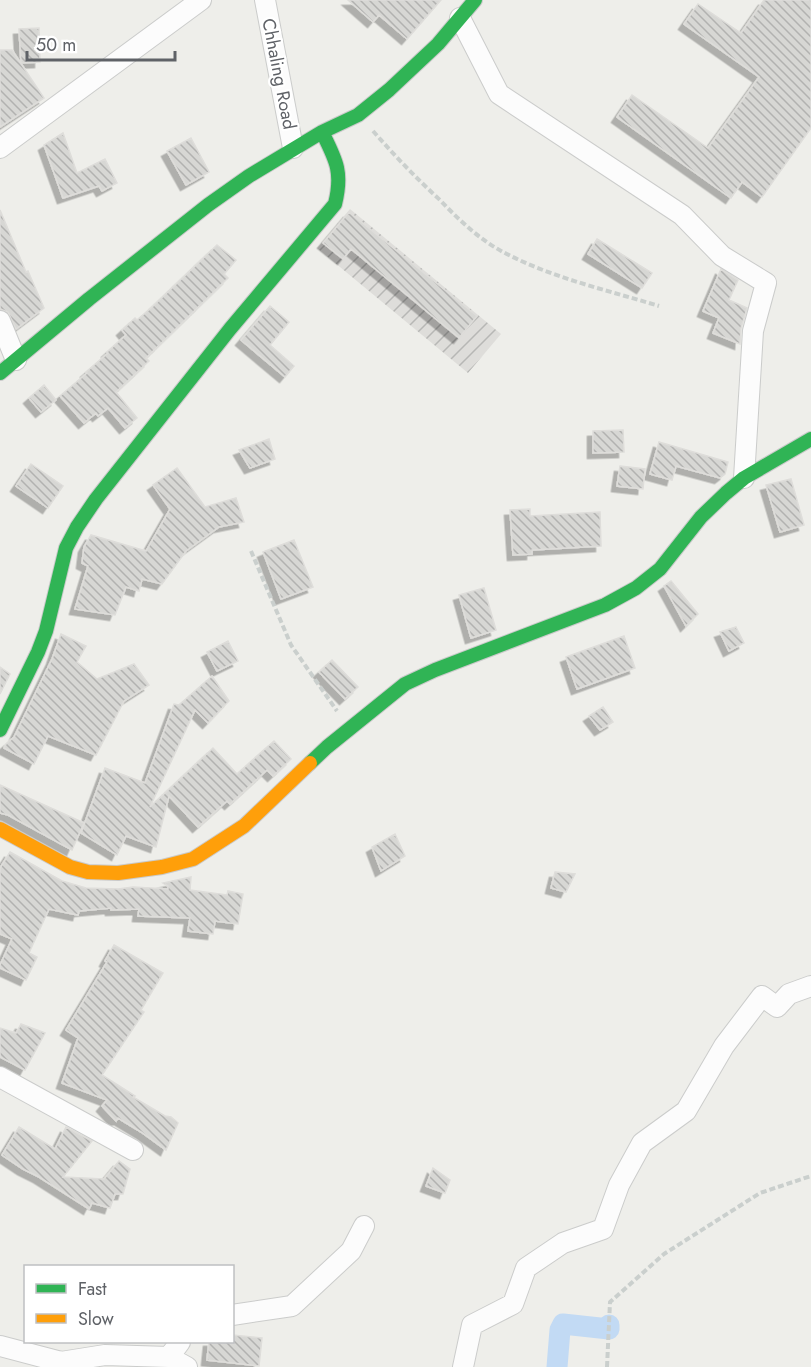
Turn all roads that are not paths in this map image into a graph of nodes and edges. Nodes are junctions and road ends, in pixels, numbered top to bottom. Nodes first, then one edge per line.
1 (201, 0) edge
2 (265, 0) edge
3 (475, 0) edge
4 (460, 18) junction
5 (322, 132) junction
6 (0, 148) edge
7 (293, 148) junction
8 (0, 321) edge
9 (16, 360) junction
10 (0, 374) edge
11 (811, 439) edge
12 (744, 478) junction
13 (0, 730) edge
14 (0, 829) edge
15 (811, 986) edge
16 (0, 1077) edge
17 (133, 1150) dead end
18 (364, 1226) dead end
19 (234, 1315) edge
20 (0, 1346) edge
21 (174, 1349) edge
22 (187, 1367) edge
23 (463, 1367) edge

1 - 6 street
2 - 7 street, Chhaling Road
3 - 4 main road
4 - 5 main road
4 - 12 street
5 - 7 main road
5 - 13 main road
7 - 9 main road
8 - 9 street
9 - 10 main road
11 - 12 main road
12 - 14 main road
15 - 23 street
16 - 17 street
18 - 19 street
20 - 21 street
21 - 22 street

